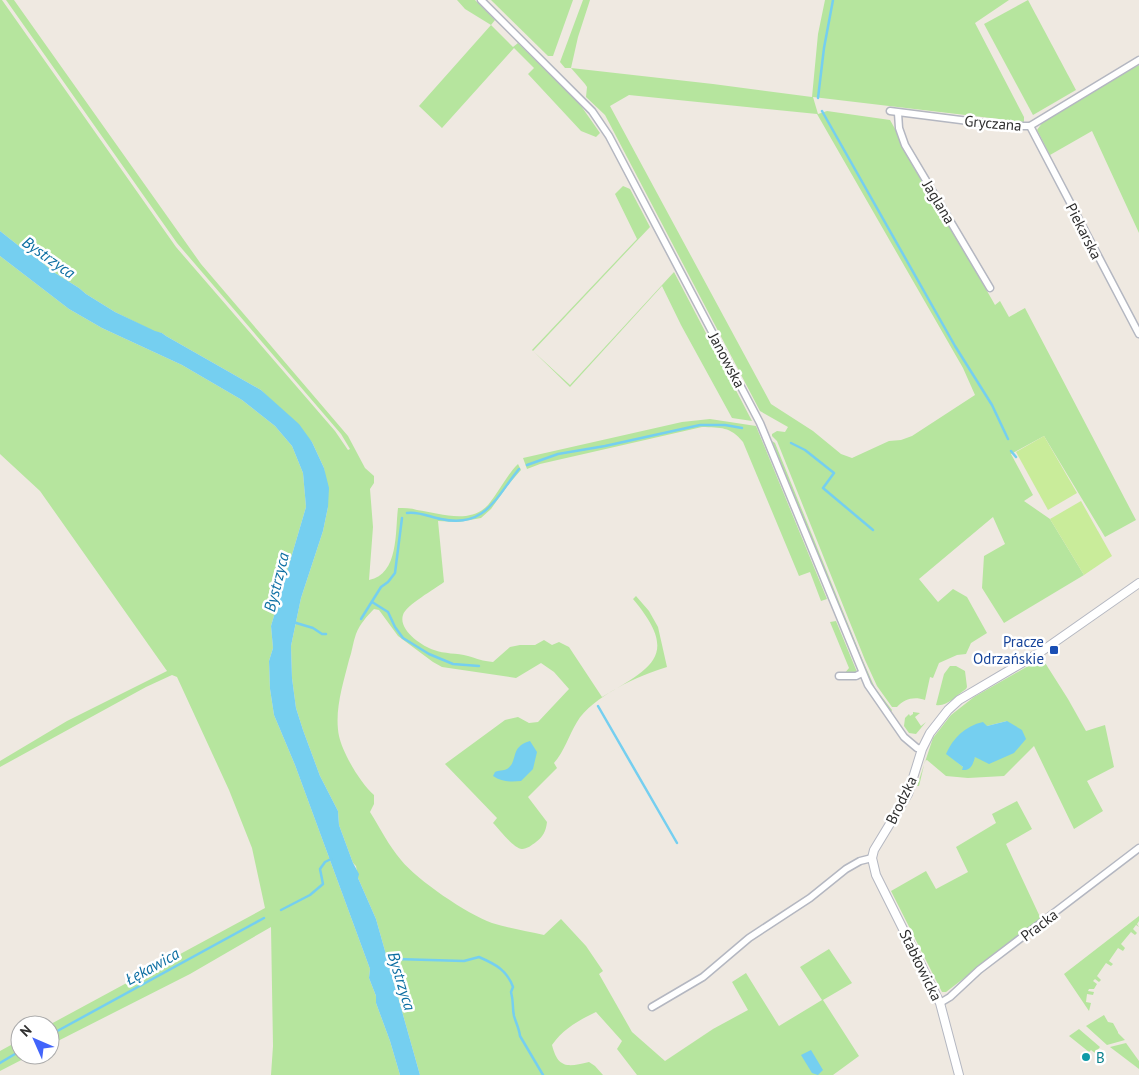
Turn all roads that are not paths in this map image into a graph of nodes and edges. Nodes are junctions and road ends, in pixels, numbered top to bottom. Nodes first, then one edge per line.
1 (481, 0) edge
2 (1139, 60) edge
3 (890, 111) dead end
4 (898, 113) junction
5 (1030, 126) junction
6 (990, 288) dead end
7 (1139, 334) edge
8 (1139, 583) edge
9 (862, 673) junction
10 (839, 676) dead end
11 (922, 750) junction
12 (1139, 848) edge
13 (872, 858) junction
14 (940, 1002) junction
15 (652, 1007) dead end
16 (959, 1075) edge

1 - 9 street, Janowska
2 - 5 street, Gryczana
3 - 4 street, Gryczana
4 - 5 street, Gryczana
4 - 6 street, Jaglana
5 - 7 street, Piekarska
8 - 11 street, Brodzka
9 - 10 street
9 - 11 street, Janowska
11 - 13 street, Brodzka
12 - 14 street, Pracka
13 - 14 street, Stabłowicka
13 - 15 street
14 - 16 street, Stabłowicka

